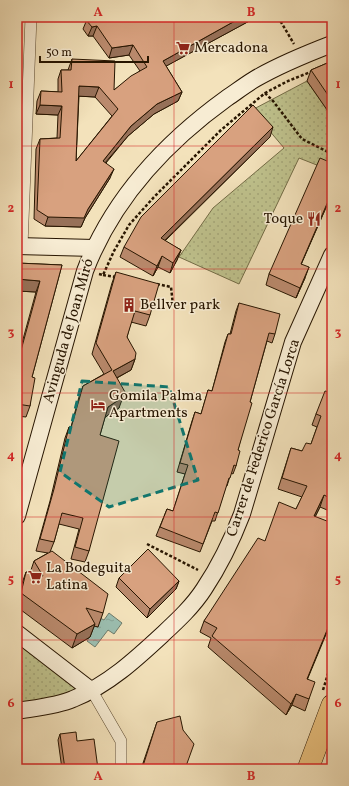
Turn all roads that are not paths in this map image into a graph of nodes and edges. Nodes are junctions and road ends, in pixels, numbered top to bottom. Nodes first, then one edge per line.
1 (31, 17) edge
2 (332, 44) edge
3 (19, 246) edge
4 (94, 248) junction
5 (332, 255) edge
6 (17, 516) edge
7 (17, 633) edge
8 (92, 691) junction
9 (326, 701) edge
10 (17, 711) edge
11 (121, 769) edge
12 (308, 769) edge

1 - 3 street
2 - 4 street, Avinguda de Joan Miró
3 - 4 street
4 - 6 street, Avinguda de Joan Miró
5 - 8 street, Carrer de Federico García Lorca
7 - 8 street
8 - 10 street, Carrer de Federico García Lorca
8 - 11 street
9 - 12 highway

